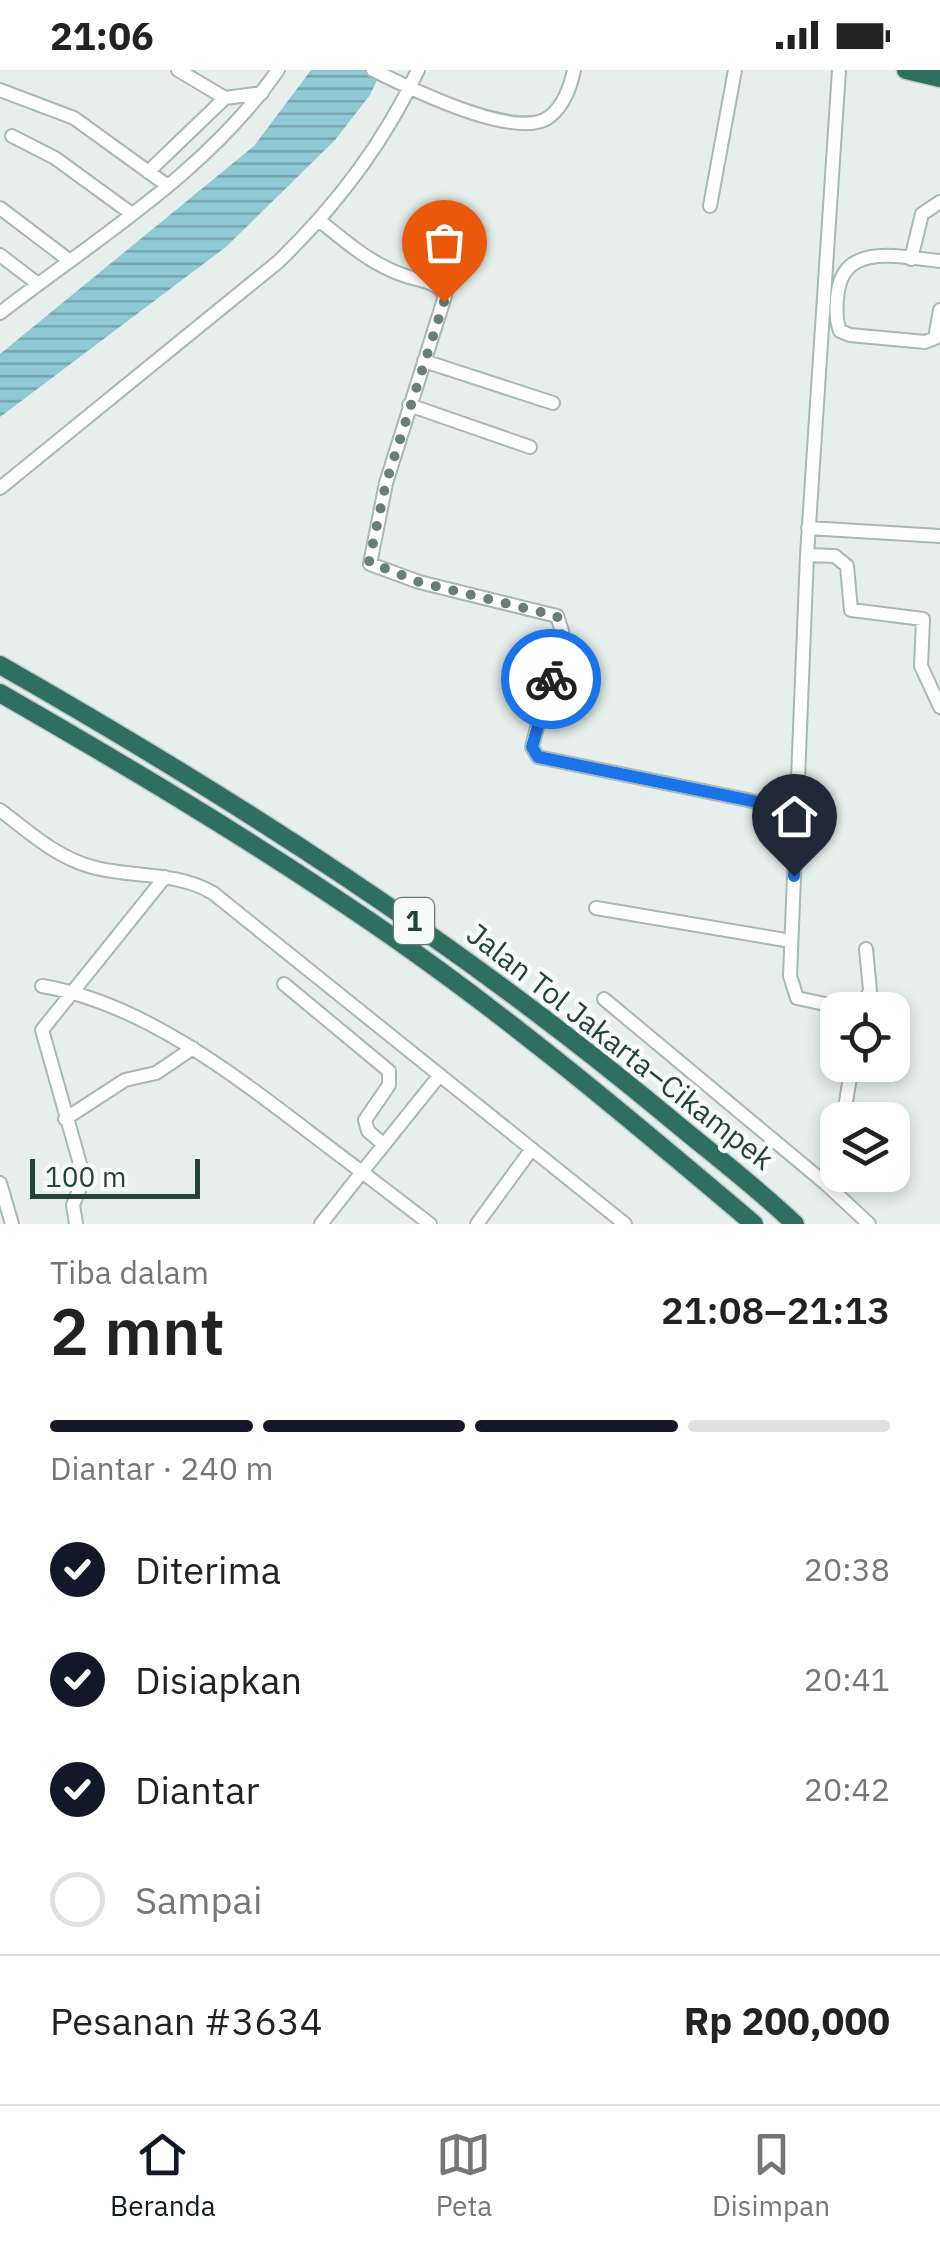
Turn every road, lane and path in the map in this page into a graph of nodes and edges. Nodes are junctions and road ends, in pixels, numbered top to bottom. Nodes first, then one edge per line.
1 (178, 70) edge
2 (278, 70) edge
3 (373, 70) edge
4 (418, 70) edge
5 (574, 70) edge
6 (736, 70) edge
7 (840, 70) edge
8 (906, 70) edge
9 (940, 78) edge
10 (403, 85) junction
11 (0, 90) edge
12 (262, 93) junction
13 (225, 98) junction
14 (12, 136) dead end
15 (148, 172) junction
16 (168, 186) junction
17 (940, 202) edge
18 (710, 206) dead end
19 (0, 208) edge
20 (132, 214) junction
21 (320, 221) junction
22 (0, 255) edge
23 (911, 259) junction
24 (70, 261) junction
25 (940, 261) edge
26 (38, 284) junction
27 (940, 310) edge
28 (0, 313) edge
29 (424, 361) junction
30 (553, 404) dead end
31 (409, 405) junction
32 (530, 446) dead end
33 (0, 488) edge
34 (808, 528) junction
35 (940, 536) edge
36 (807, 555) junction
37 (0, 664) edge
38 (0, 693) edge
39 (940, 707) edge
40 (0, 810) edge
41 (796, 810) junction
42 (165, 876) junction
43 (596, 908) dead end
44 (791, 941) junction
45 (866, 949) dead end
46 (284, 984) dead end
47 (42, 986) dead end
48 (74, 992) junction
49 (869, 992) edge
50 (604, 999) dead end
51 (820, 1003) edge
52 (193, 1048) junction
53 (438, 1076) junction
54 (65, 1119) junction
55 (383, 1144) junction
56 (531, 1150) junction
57 (362, 1172) junction
58 (820, 1180) edge
59 (0, 1183) edge
60 (834, 1192) edge
61 (12, 1224) edge
62 (76, 1224) edge
63 (321, 1224) edge
64 (430, 1224) edge
65 (477, 1224) edge
66 (625, 1224) edge
67 (754, 1224) edge
68 (795, 1224) edge
69 (870, 1224) edge

1 - 13 street
2 - 12 street
3 - 10 street
4 - 10 street
5 - 10 street
6 - 18 street
7 - 34 street
8 - 9 highway
10 - 21 street
11 - 15 street
12 - 13 street
12 - 16 street
13 - 15 street
14 - 20 street
15 - 16 street
16 - 20 street
17 - 23 street
19 - 24 street
20 - 24 street
21 - 29 street
21 - 33 street
22 - 26 street
23 - 25 street
23 - 27 street
24 - 26 street
26 - 28 street
29 - 30 street
29 - 31 street
31 - 32 street
31 - 41 street
34 - 35 street
34 - 36 street
36 - 39 street
36 - 41 street
37 - 68 highway, Jalan Tol Jakarta–Cikampek / 1
38 - 67 highway, Jalan Tol Jakarta–Cikampek / 1
40 - 42 street
41 - 44 street
42 - 48 street
42 - 53 street
43 - 44 street
44 - 51 street
45 - 49 street
46 - 55 street
47 - 48 street
48 - 52 street
48 - 54 street
50 - 58 street
52 - 54 street
52 - 57 street
53 - 55 street
53 - 56 street
54 - 62 street
55 - 57 street
56 - 65 street
56 - 66 street
57 - 63 street
57 - 64 street
59 - 61 street
60 - 69 street

